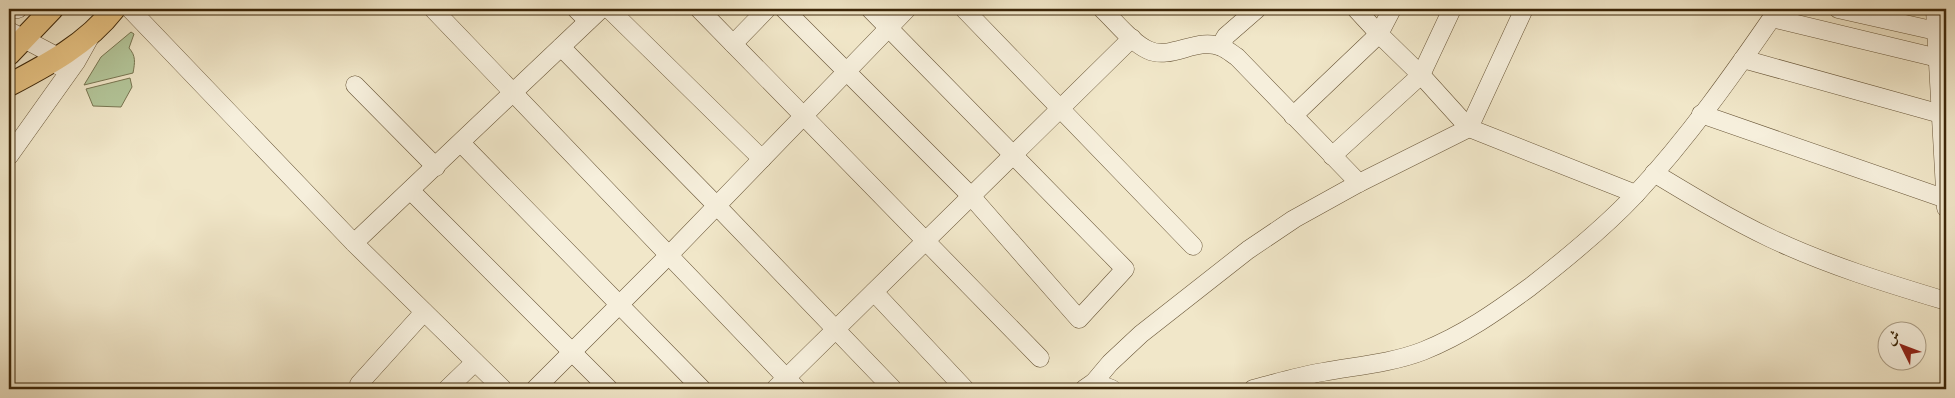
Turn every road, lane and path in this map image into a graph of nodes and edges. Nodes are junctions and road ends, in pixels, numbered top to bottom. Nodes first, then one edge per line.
1 (18, 9) edge
2 (52, 9) edge
3 (114, 9) edge
4 (130, 9) edge
5 (433, 9) edge
6 (576, 9) edge
7 (601, 9) edge
8 (609, 9) edge
9 (699, 9) edge
10 (767, 9) edge
11 (784, 9) edge
12 (870, 9) edge
13 (907, 9) edge
14 (964, 9) edge
15 (1102, 9) edge
16 (1256, 9) edge
17 (1356, 9) edge
18 (1392, 9) edge
19 (1452, 9) edge
20 (1524, 9) edge
21 (1838, 9) edge
22 (1935, 9) edge
23 (9, 10) edge
24 (1775, 13) edge
25 (588, 21) junction
26 (890, 27) junction
27 (1936, 31) junction
28 (92, 32) junction
29 (1378, 34) junction
30 (1132, 38) junction
31 (14, 41) edge
32 (733, 44) junction
33 (1220, 46) junction
34 (561, 47) junction
35 (60, 58) junction
36 (1938, 58) junction
37 (1743, 59) junction
38 (846, 72) junction
39 (1421, 75) junction
40 (9, 85) edge
41 (355, 85) dead end
42 (56, 89) junction
43 (513, 93) junction
44 (1060, 108) junction
45 (1701, 114) junction
46 (1941, 114) junction
47 (803, 116) junction
48 (1293, 116) junction
49 (1469, 128) junction
50 (461, 143) junction
51 (1014, 154) junction
52 (9, 156) edge
53 (1332, 156) junction
54 (762, 158) junction
55 (436, 167) junction
56 (1654, 173) junction
57 (1358, 184) junction
58 (411, 190) junction
59 (1636, 194) junction
60 (971, 196) junction
61 (1946, 205) edge
62 (717, 206) junction
63 (925, 241) junction
64 (354, 243) junction
65 (1193, 246) dead end
66 (669, 255) junction
67 (874, 292) junction
68 (1946, 301) edge
69 (619, 305) junction
70 (424, 312) junction
71 (836, 329) junction
72 (572, 351) junction
73 (1040, 358) dead end
74 (475, 362) junction
75 (786, 385) edge
76 (1089, 385) edge
77 (358, 389) edge
78 (447, 389) edge
79 (503, 389) edge
80 (535, 389) edge
81 (609, 389) edge
82 (702, 389) edge
83 (893, 389) edge
84 (965, 389) edge
85 (1112, 389) edge
86 (1253, 389) edge

1 - 23 street
2 - 31 main road
3 - 28 main road
4 - 64 street
5 - 43 street
6 - 25 street
7 - 25 street
8 - 54 street
9 - 32 street
10 - 32 street
11 - 38 street
12 - 26 street
13 - 26 street
14 - 44 street
15 - 30 street
16 - 33 street
17 - 29 street
18 - 29 street
19 - 39 street
20 - 49 street
21 - 27 street
22 - 27 street
24 - 36 street
24 - 37 street
25 - 34 street
26 - 38 street
26 - 51 street
27 - 36 street
28 - 35 main road
28 - 42 street
29 - 39 street
29 - 48 street
30 - 33 street
30 - 44 street
31 - 35 street
32 - 47 street
33 - 48 street
34 - 43 street
34 - 62 street
35 - 40 main road
35 - 42 street
36 - 46 street
37 - 45 street
37 - 46 street
38 - 47 street
38 - 60 street
39 - 49 street
39 - 53 street
41 - 55 street
42 - 52 street
43 - 50 street
43 - 66 street
44 - 51 street
44 - 65 street
45 - 56 street
45 - 61 street
46 - 61 street
47 - 54 street
47 - 63 street
48 - 53 street
49 - 57 street
49 - 59 street
50 - 55 street
50 - 69 street
51 - 60 street
51 - 60 street
53 - 57 street
54 - 62 street
55 - 58 street
56 - 59 street
56 - 68 street
57 - 76 street
58 - 64 street
58 - 72 street
59 - 86 street
60 - 63 street
62 - 66 street
62 - 71 street
63 - 67 street
63 - 73 street
64 - 70 street
66 - 69 street
66 - 75 street
67 - 71 street
67 - 84 street
69 - 72 street
69 - 82 street
70 - 74 street
70 - 77 street
71 - 75 street
71 - 83 street
72 - 80 street
72 - 81 street
74 - 78 street
74 - 79 street
76 - 85 street

